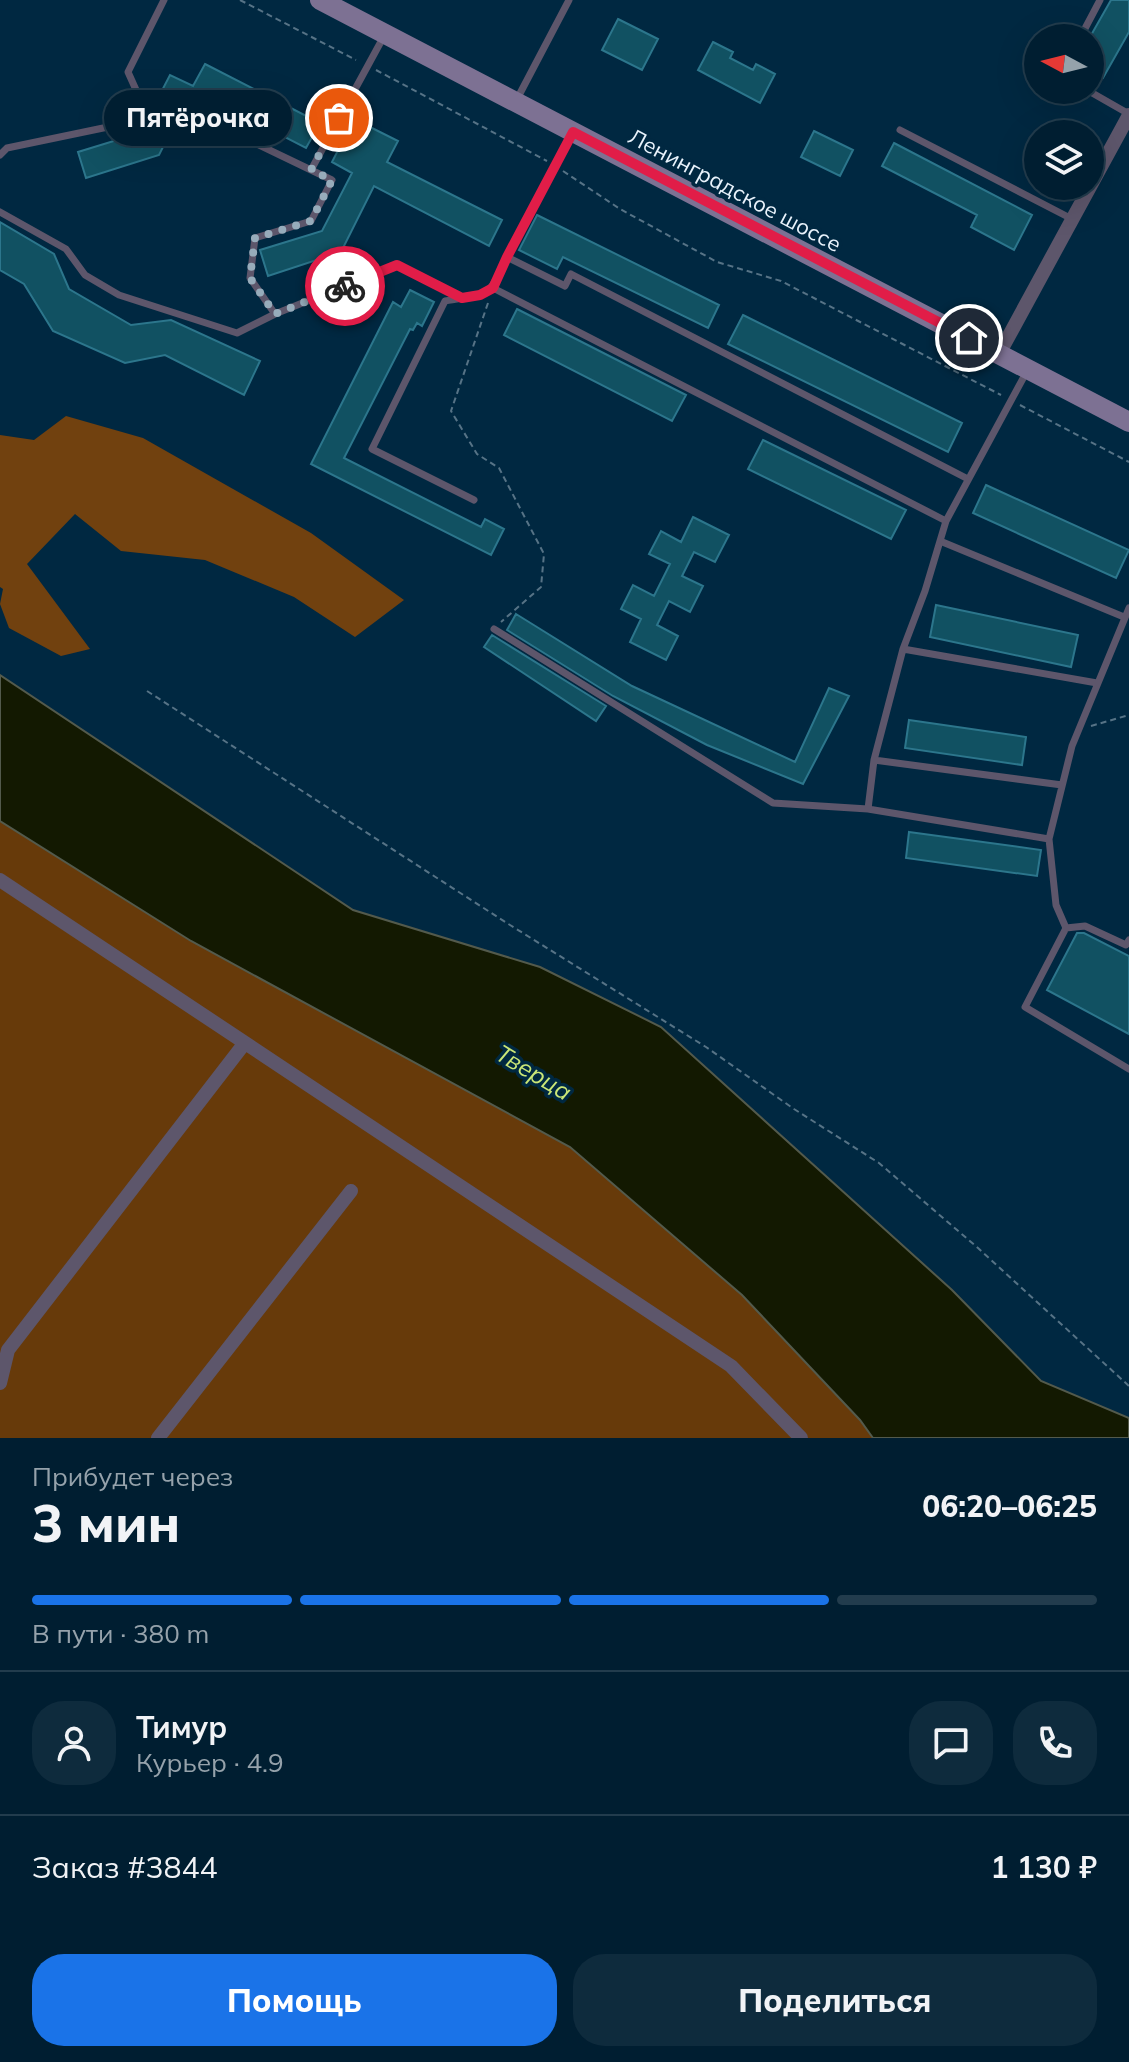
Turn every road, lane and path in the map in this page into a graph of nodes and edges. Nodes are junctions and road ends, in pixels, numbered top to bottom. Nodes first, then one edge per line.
1 (164, 0) edge
2 (240, 0) edge
3 (320, 0) edge
4 (569, 0) edge
5 (1100, 0) edge
6 (1087, 24) edge
7 (385, 34) junction
8 (367, 66) junction
9 (1104, 100) edge
10 (516, 102) junction
11 (1129, 114) edge
12 (211, 122) dead end
13 (900, 130) dead end
14 (573, 132) junction
15 (0, 155) edge
16 (555, 166) junction
17 (311, 170) junction
18 (0, 212) edge
19 (1072, 219) junction
20 (507, 257) junction
21 (493, 288) junction
22 (462, 298) junction
23 (275, 314) junction
24 (999, 354) junction
25 (1028, 369) junction
26 (1011, 400) junction
27 (1129, 422) edge
28 (1129, 462) edge
29 (968, 479) junction
30 (474, 500) dead end
31 (946, 521) junction
32 (940, 541) junction
33 (1129, 608) edge
34 (1124, 617) junction
35 (494, 629) joint
36 (903, 649) junction
37 (1097, 683) junction
38 (147, 691) dead end
39 (1129, 715) edge
40 (1078, 729) junction
41 (874, 760) junction
42 (1062, 785) junction
43 (868, 809) junction
44 (1049, 839) junction
45 (0, 880) edge
46 (1066, 928) junction
47 (1129, 940) edge
48 (244, 1044) junction
49 (1129, 1069) edge
50 (351, 1191) dead end
51 (0, 1383) edge
52 (1129, 1386) edge
53 (158, 1438) edge
54 (801, 1438) edge

1 - 15 lane
2 - 8 path
3 - 7 main road, Ленинградское шоссе
4 - 10 lane
5 - 6 lane
7 - 8 lane
7 - 10 main road, Ленинградское шоссе
8 - 16 path
8 - 17 lane
9 - 11 lane
10 - 14 main road, Ленинградское шоссе
11 - 19 street
12 - 17 lane
13 - 19 lane
14 - 16 lane
14 - 24 main road, Ленинградское шоссе
16 - 20 lane
16 - 26 path
17 - 23 lane
18 - 23 lane
19 - 24 street
20 - 21 lane
20 - 29 lane
21 - 22 lane
21 - 31 lane
21 - 35 path
22 - 23 lane
22 - 30 lane
24 - 25 main road, Ленинградское шоссе
25 - 26 lane
25 - 27 main road, Ленинградское шоссе
26 - 28 path
26 - 29 lane
29 - 31 lane
31 - 32 lane
32 - 34 lane
32 - 36 lane
33 - 34 lane
34 - 37 lane
35 - 43 lane
36 - 37 lane
36 - 41 lane
37 - 40 lane
38 - 52 path
39 - 40 path
40 - 42 lane
41 - 42 lane
41 - 43 lane
42 - 44 lane
43 - 44 lane
44 - 46 lane
45 - 48 street
46 - 47 lane
46 - 49 lane
48 - 51 street
48 - 54 street
50 - 53 street

